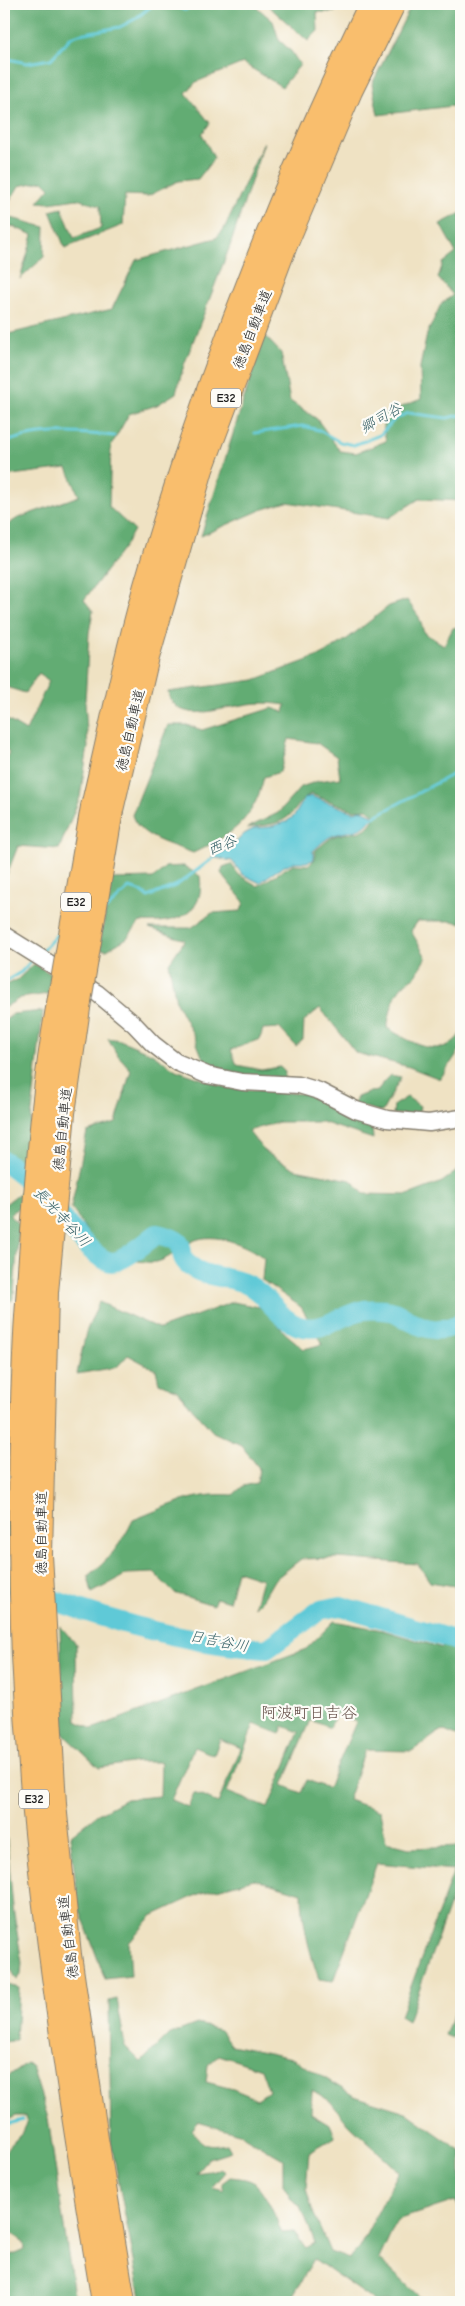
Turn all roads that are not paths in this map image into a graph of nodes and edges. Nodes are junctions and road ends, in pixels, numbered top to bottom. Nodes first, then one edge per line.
1 (371, 4) edge
2 (393, 4) edge
3 (102, 808) junction
4 (4, 935) edge
5 (461, 1118) edge
6 (37, 1291) junction
7 (104, 2302) edge
8 (123, 2302) edge

1 - 3 highway, 徳島自動車道 / E32
2 - 3 highway, 徳島自動車道 / E32
3 - 6 highway, 徳島自動車道 / E32, bridge
4 - 5 street
6 - 7 highway, 徳島自動車道 / E32
6 - 8 highway, 徳島自動車道 / E32

